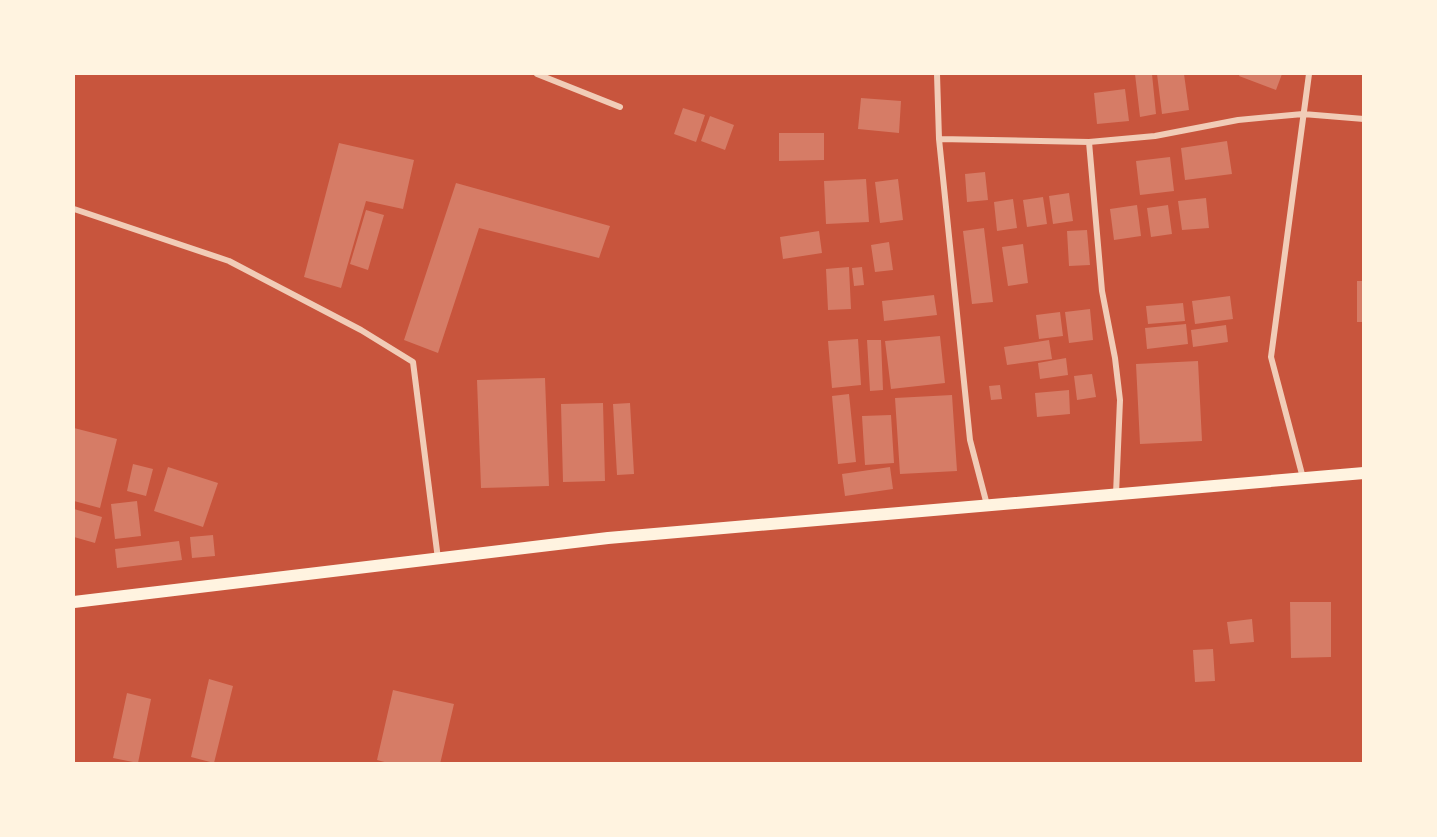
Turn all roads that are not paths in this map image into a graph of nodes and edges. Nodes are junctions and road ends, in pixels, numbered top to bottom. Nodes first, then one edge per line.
1 (537, 74) edge
2 (938, 74) edge
3 (1309, 74) edge
4 (620, 107) dead end
5 (1303, 114) junction
6 (1364, 119) edge
7 (939, 139) junction
8 (1089, 142) junction
9 (74, 209) edge
10 (1364, 473) edge
11 (1303, 478) junction
12 (1116, 494) junction
13 (987, 505) junction
14 (438, 559) junction
15 (74, 602) edge

1 - 4 street
2 - 7 street
3 - 5 street
5 - 6 street
5 - 8 street
5 - 11 street
7 - 8 street
7 - 13 street
8 - 12 street
9 - 14 street
10 - 11 main road
11 - 12 main road
12 - 13 main road
13 - 14 main road
14 - 15 main road

